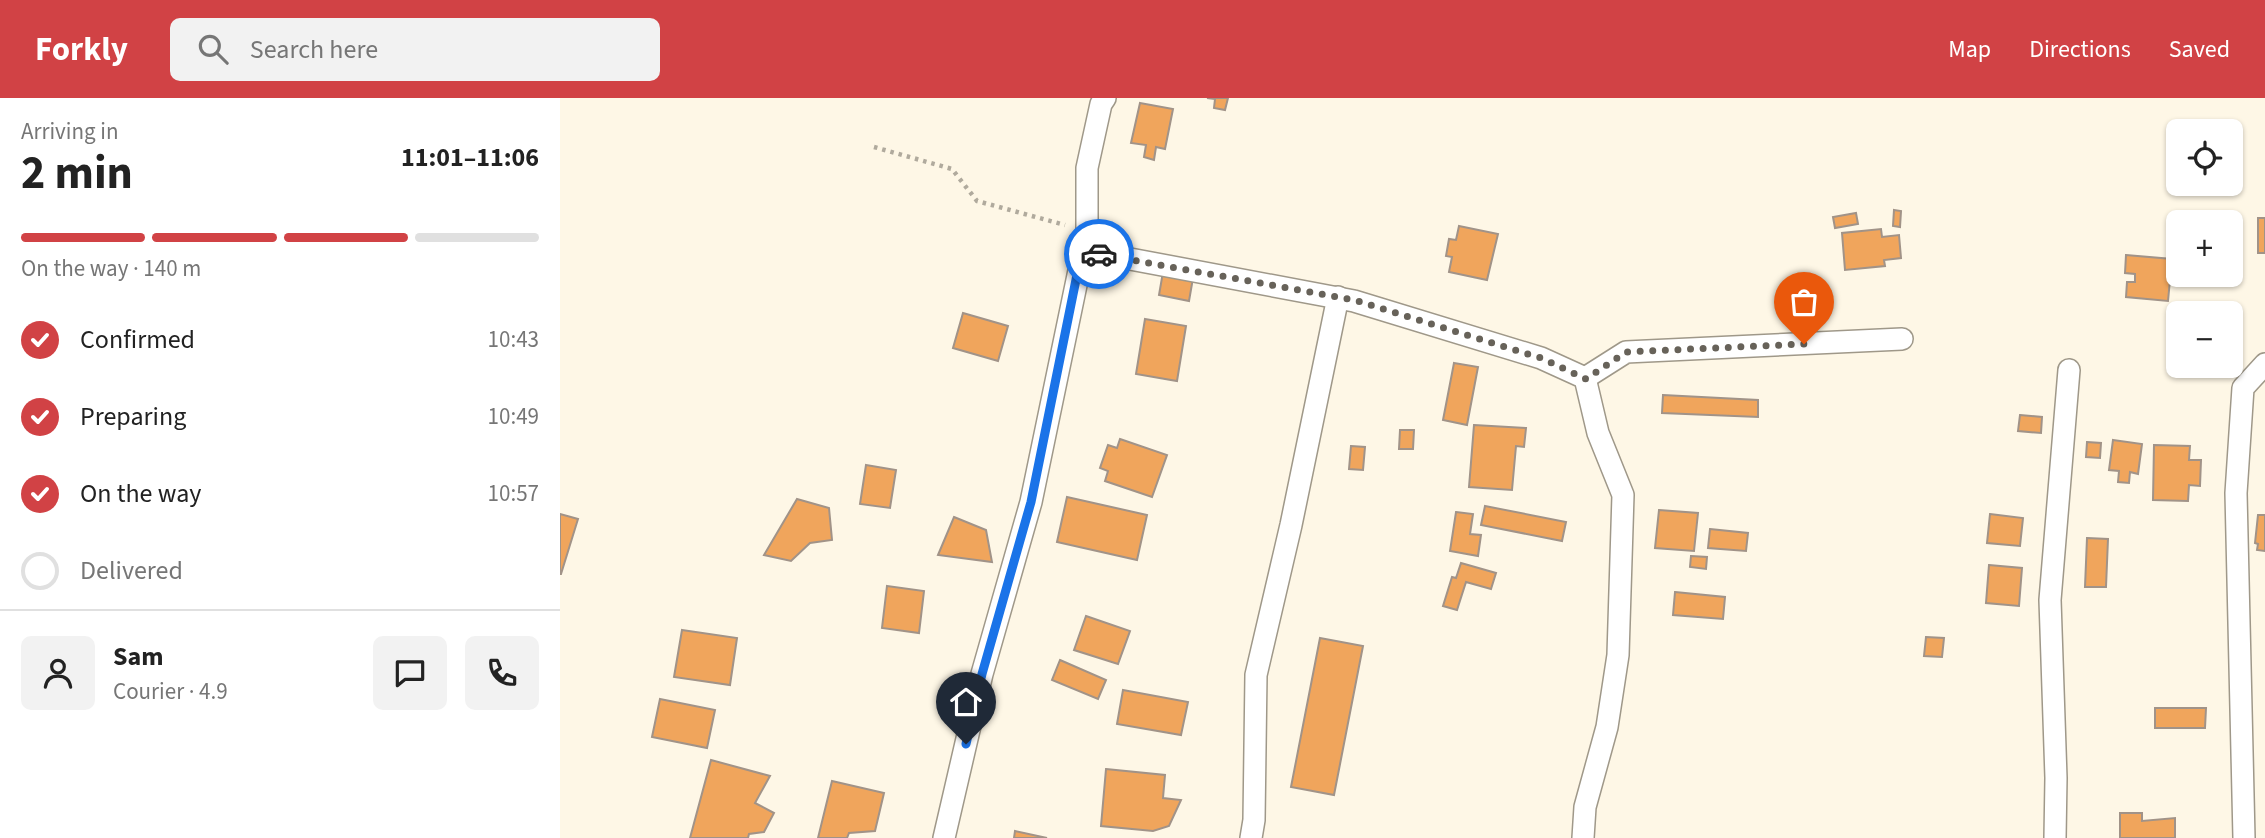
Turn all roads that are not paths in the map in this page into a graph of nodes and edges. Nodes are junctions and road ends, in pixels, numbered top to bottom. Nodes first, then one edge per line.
1 (1105, 98) edge
2 (1084, 241) junction
3 (1338, 298) junction
4 (1902, 339) dead end
5 (2265, 364) edge
6 (2069, 370) dead end
7 (1586, 379) junction
8 (944, 838) edge
9 (1251, 838) edge
10 (1583, 838) edge
11 (2055, 838) edge
12 (2244, 838) edge

1 - 2 street
2 - 3 street
2 - 8 street
3 - 7 street
3 - 9 street
4 - 7 street
5 - 12 street
6 - 11 street
7 - 10 street

